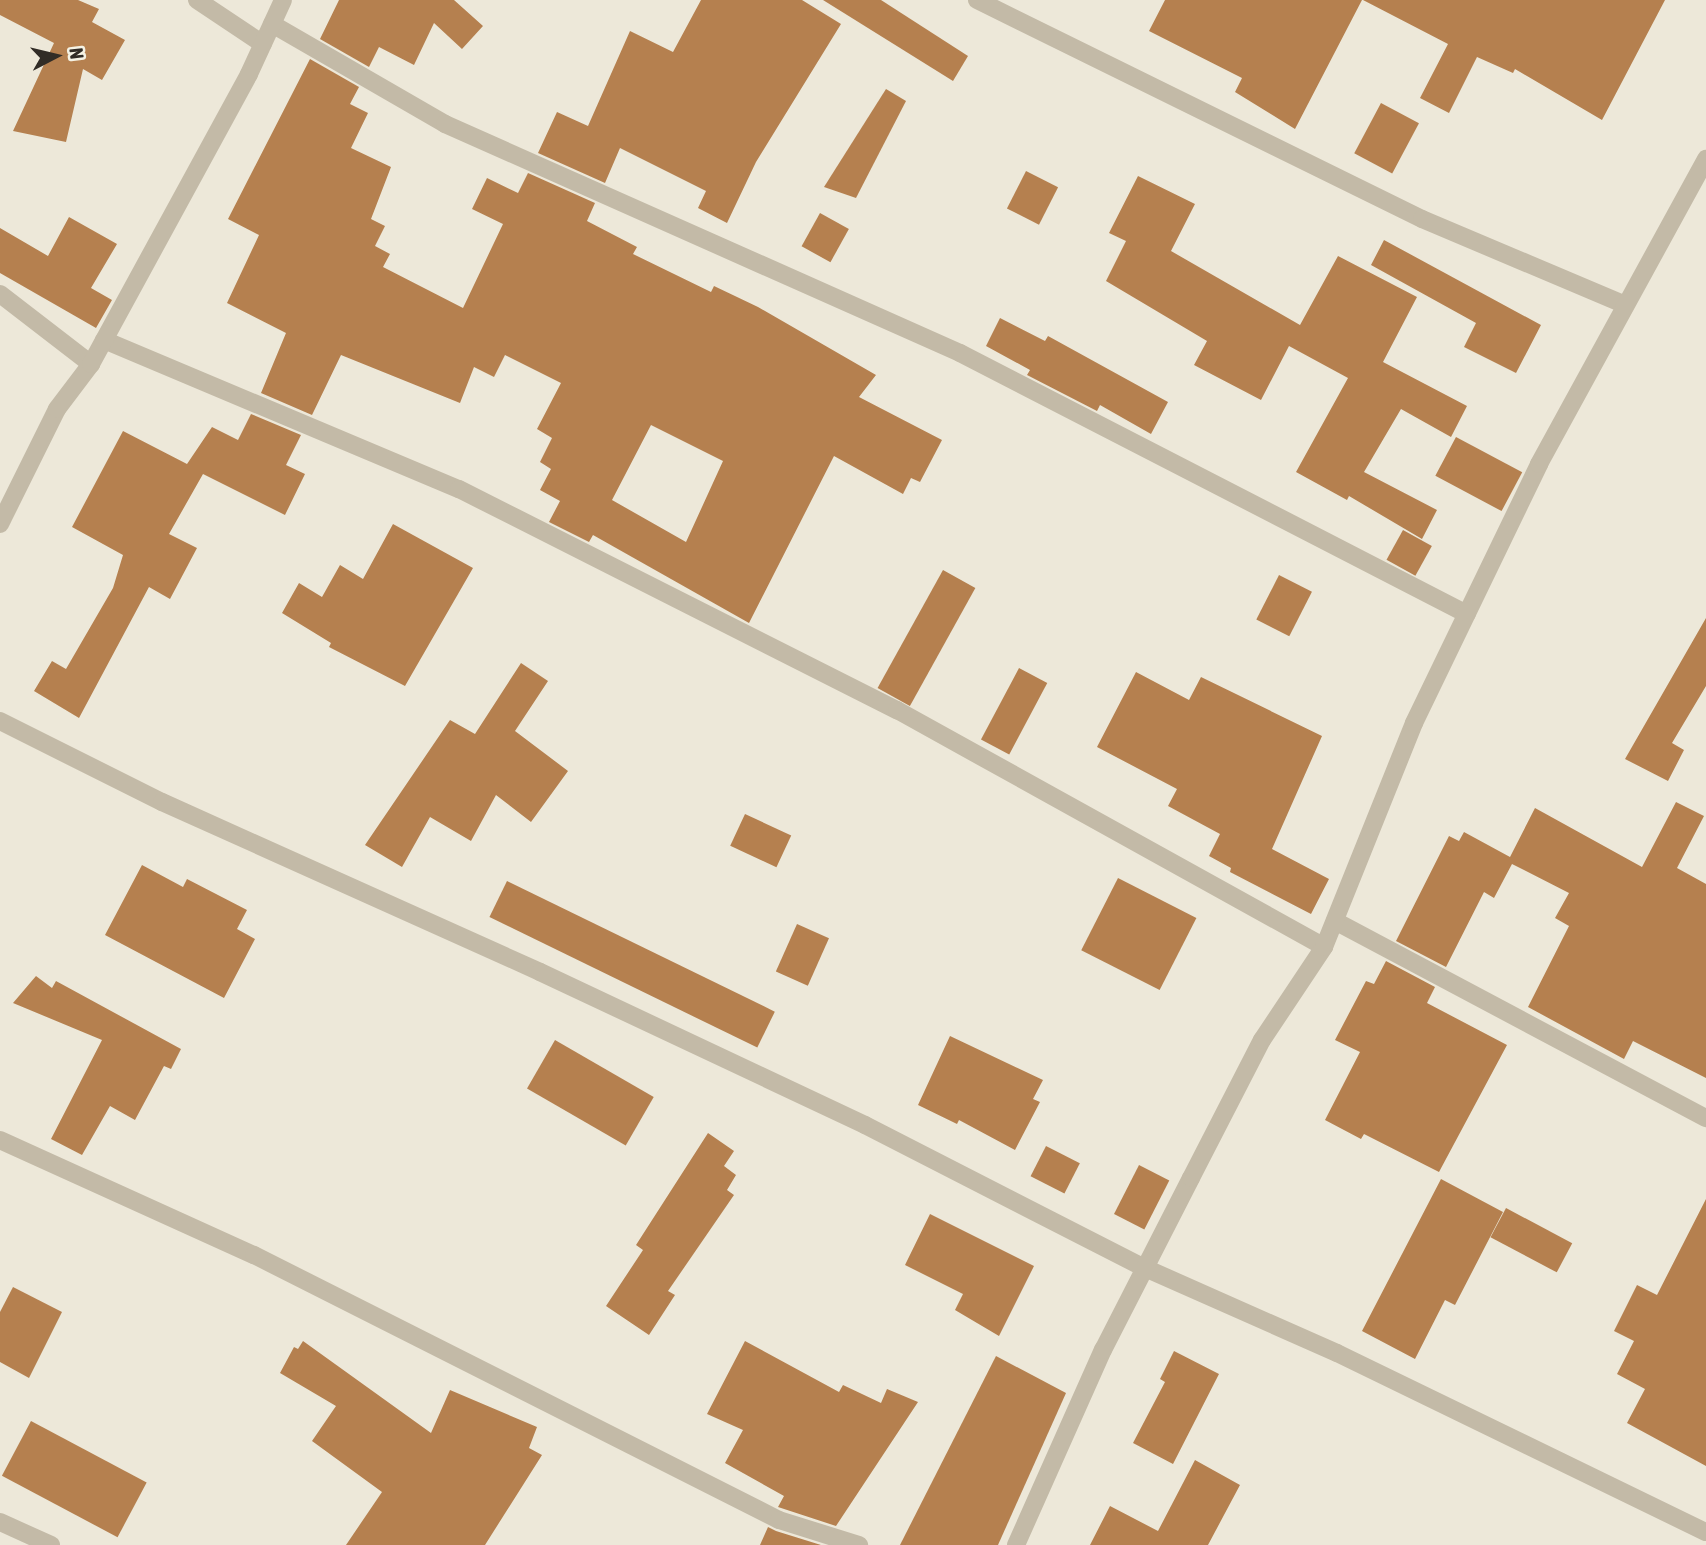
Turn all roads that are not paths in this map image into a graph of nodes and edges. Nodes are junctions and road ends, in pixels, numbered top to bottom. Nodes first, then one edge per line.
1 (197, 0) edge
2 (283, 0) edge
3 (977, 0) edge
4 (272, 24) junction
5 (263, 44) junction
6 (1706, 159) edge
7 (0, 293) edge
8 (1626, 305) junction
9 (104, 340) junction
10 (91, 364) junction
11 (0, 524) edge
12 (1467, 614) junction
13 (0, 721) edge
14 (1335, 921) junction
15 (1324, 947) junction
16 (1706, 1118) edge
17 (0, 1140) edge
18 (1145, 1268) junction
19 (0, 1522) edge
20 (1706, 1532) edge
21 (51, 1545) edge
22 (859, 1545) edge
23 (1016, 1545) edge

1 - 5 street
2 - 4 street
3 - 8 street
4 - 5 street
4 - 12 street
5 - 9 street
6 - 8 street
7 - 10 street
8 - 12 street
9 - 10 street
9 - 15 street
10 - 11 street
12 - 14 street
13 - 18 street
14 - 15 street
14 - 16 street
15 - 18 street
17 - 22 street
18 - 20 street
18 - 23 street
19 - 21 street

